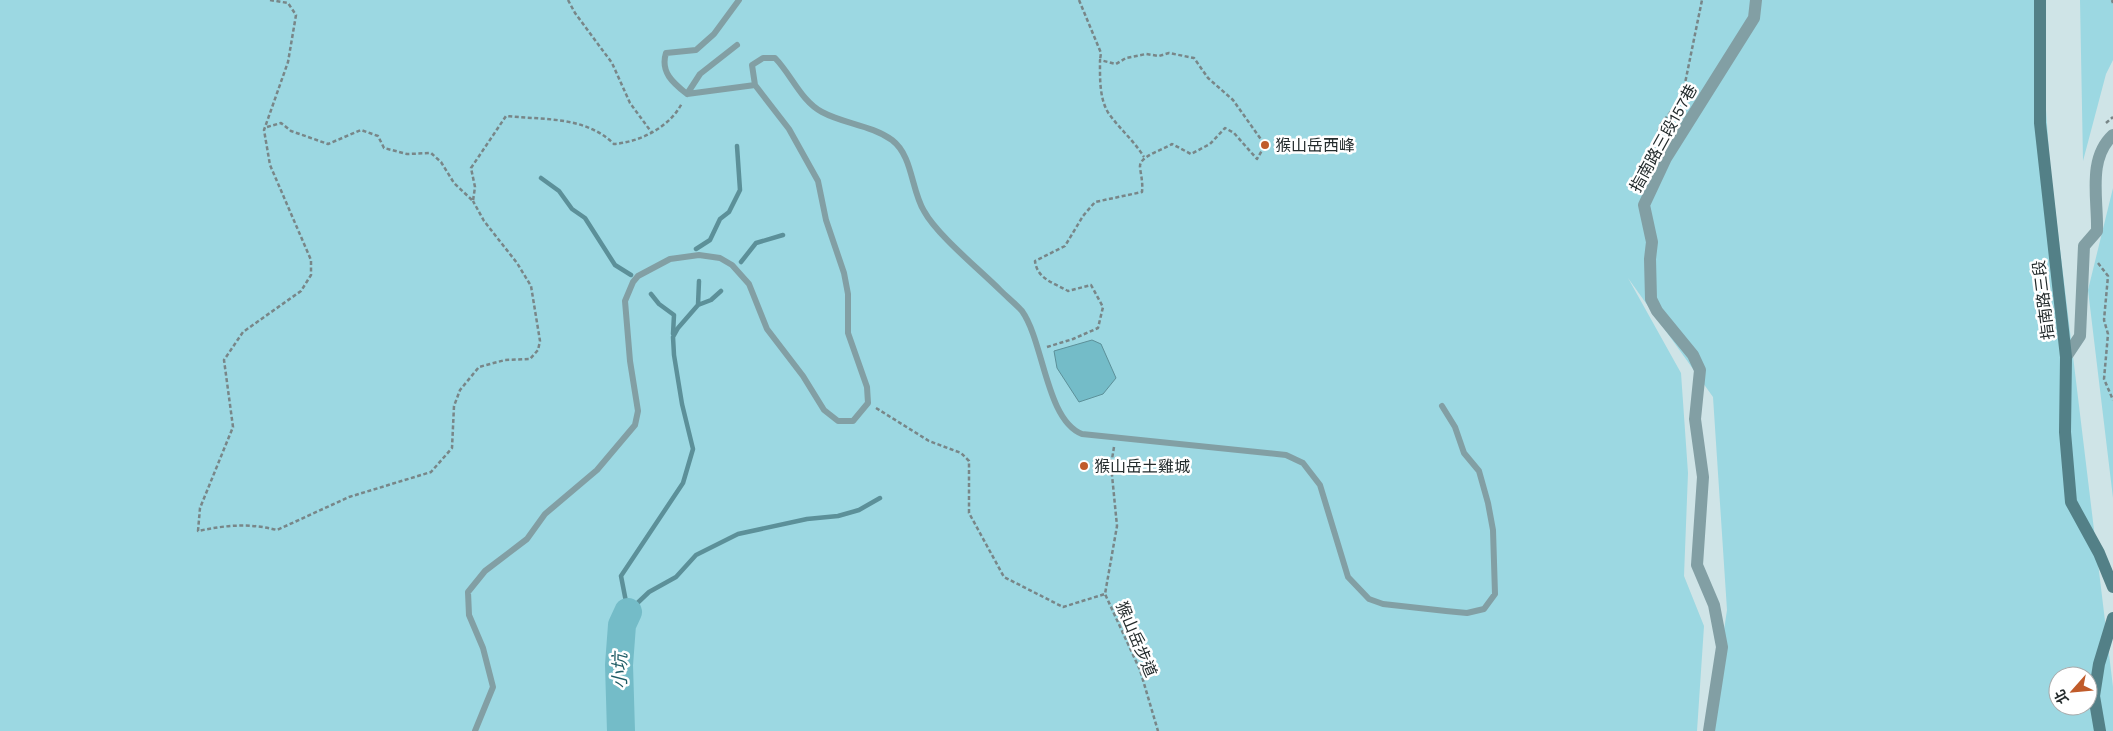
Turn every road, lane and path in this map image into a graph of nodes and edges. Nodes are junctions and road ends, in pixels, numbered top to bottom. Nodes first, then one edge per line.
1 (270, 0) edge
2 (568, 0) edge
3 (739, 0) edge
4 (1079, 0) edge
5 (1702, 0) edge
6 (1756, 0) edge
7 (2040, 0) edge
8 (737, 45) dead end
9 (1100, 60) junction
10 (755, 85) junction
11 (687, 94) junction
12 (266, 127) junction
13 (652, 133) junction
14 (2113, 135) edge
15 (1144, 157) junction
16 (1647, 165) dead end
17 (473, 201) junction
18 (2095, 260) dead end
19 (1038, 351) junction
20 (2066, 357) junction
21 (2113, 400) edge
22 (868, 403) junction
23 (1442, 406) dead end
24 (1115, 437) junction
25 (2113, 587) edge
26 (1105, 594) junction
27 (2113, 618) edge
28 (475, 731) edge
29 (1158, 731) edge
30 (1709, 731) edge
31 (2100, 731) edge

1 - 12 path
2 - 13 path
3 - 11 lane
4 - 9 path
5 - 16 path
6 - 30 street, 指南路三段157巷
7 - 20 street, 指南路三段
8 - 11 lane
9 - 15 path
9 - 15 path
10 - 11 lane
10 - 19 lane
10 - 22 lane
11 - 13 path
12 - 17 path
12 - 17 path
13 - 17 path
14 - 20 street
15 - 19 path
18 - 21 path
19 - 24 lane
20 - 25 street, 指南路三段
22 - 26 path
22 - 28 lane
23 - 24 lane
24 - 26 path, 猴山岳步道
26 - 29 path, 猴山岳步道
27 - 31 street

